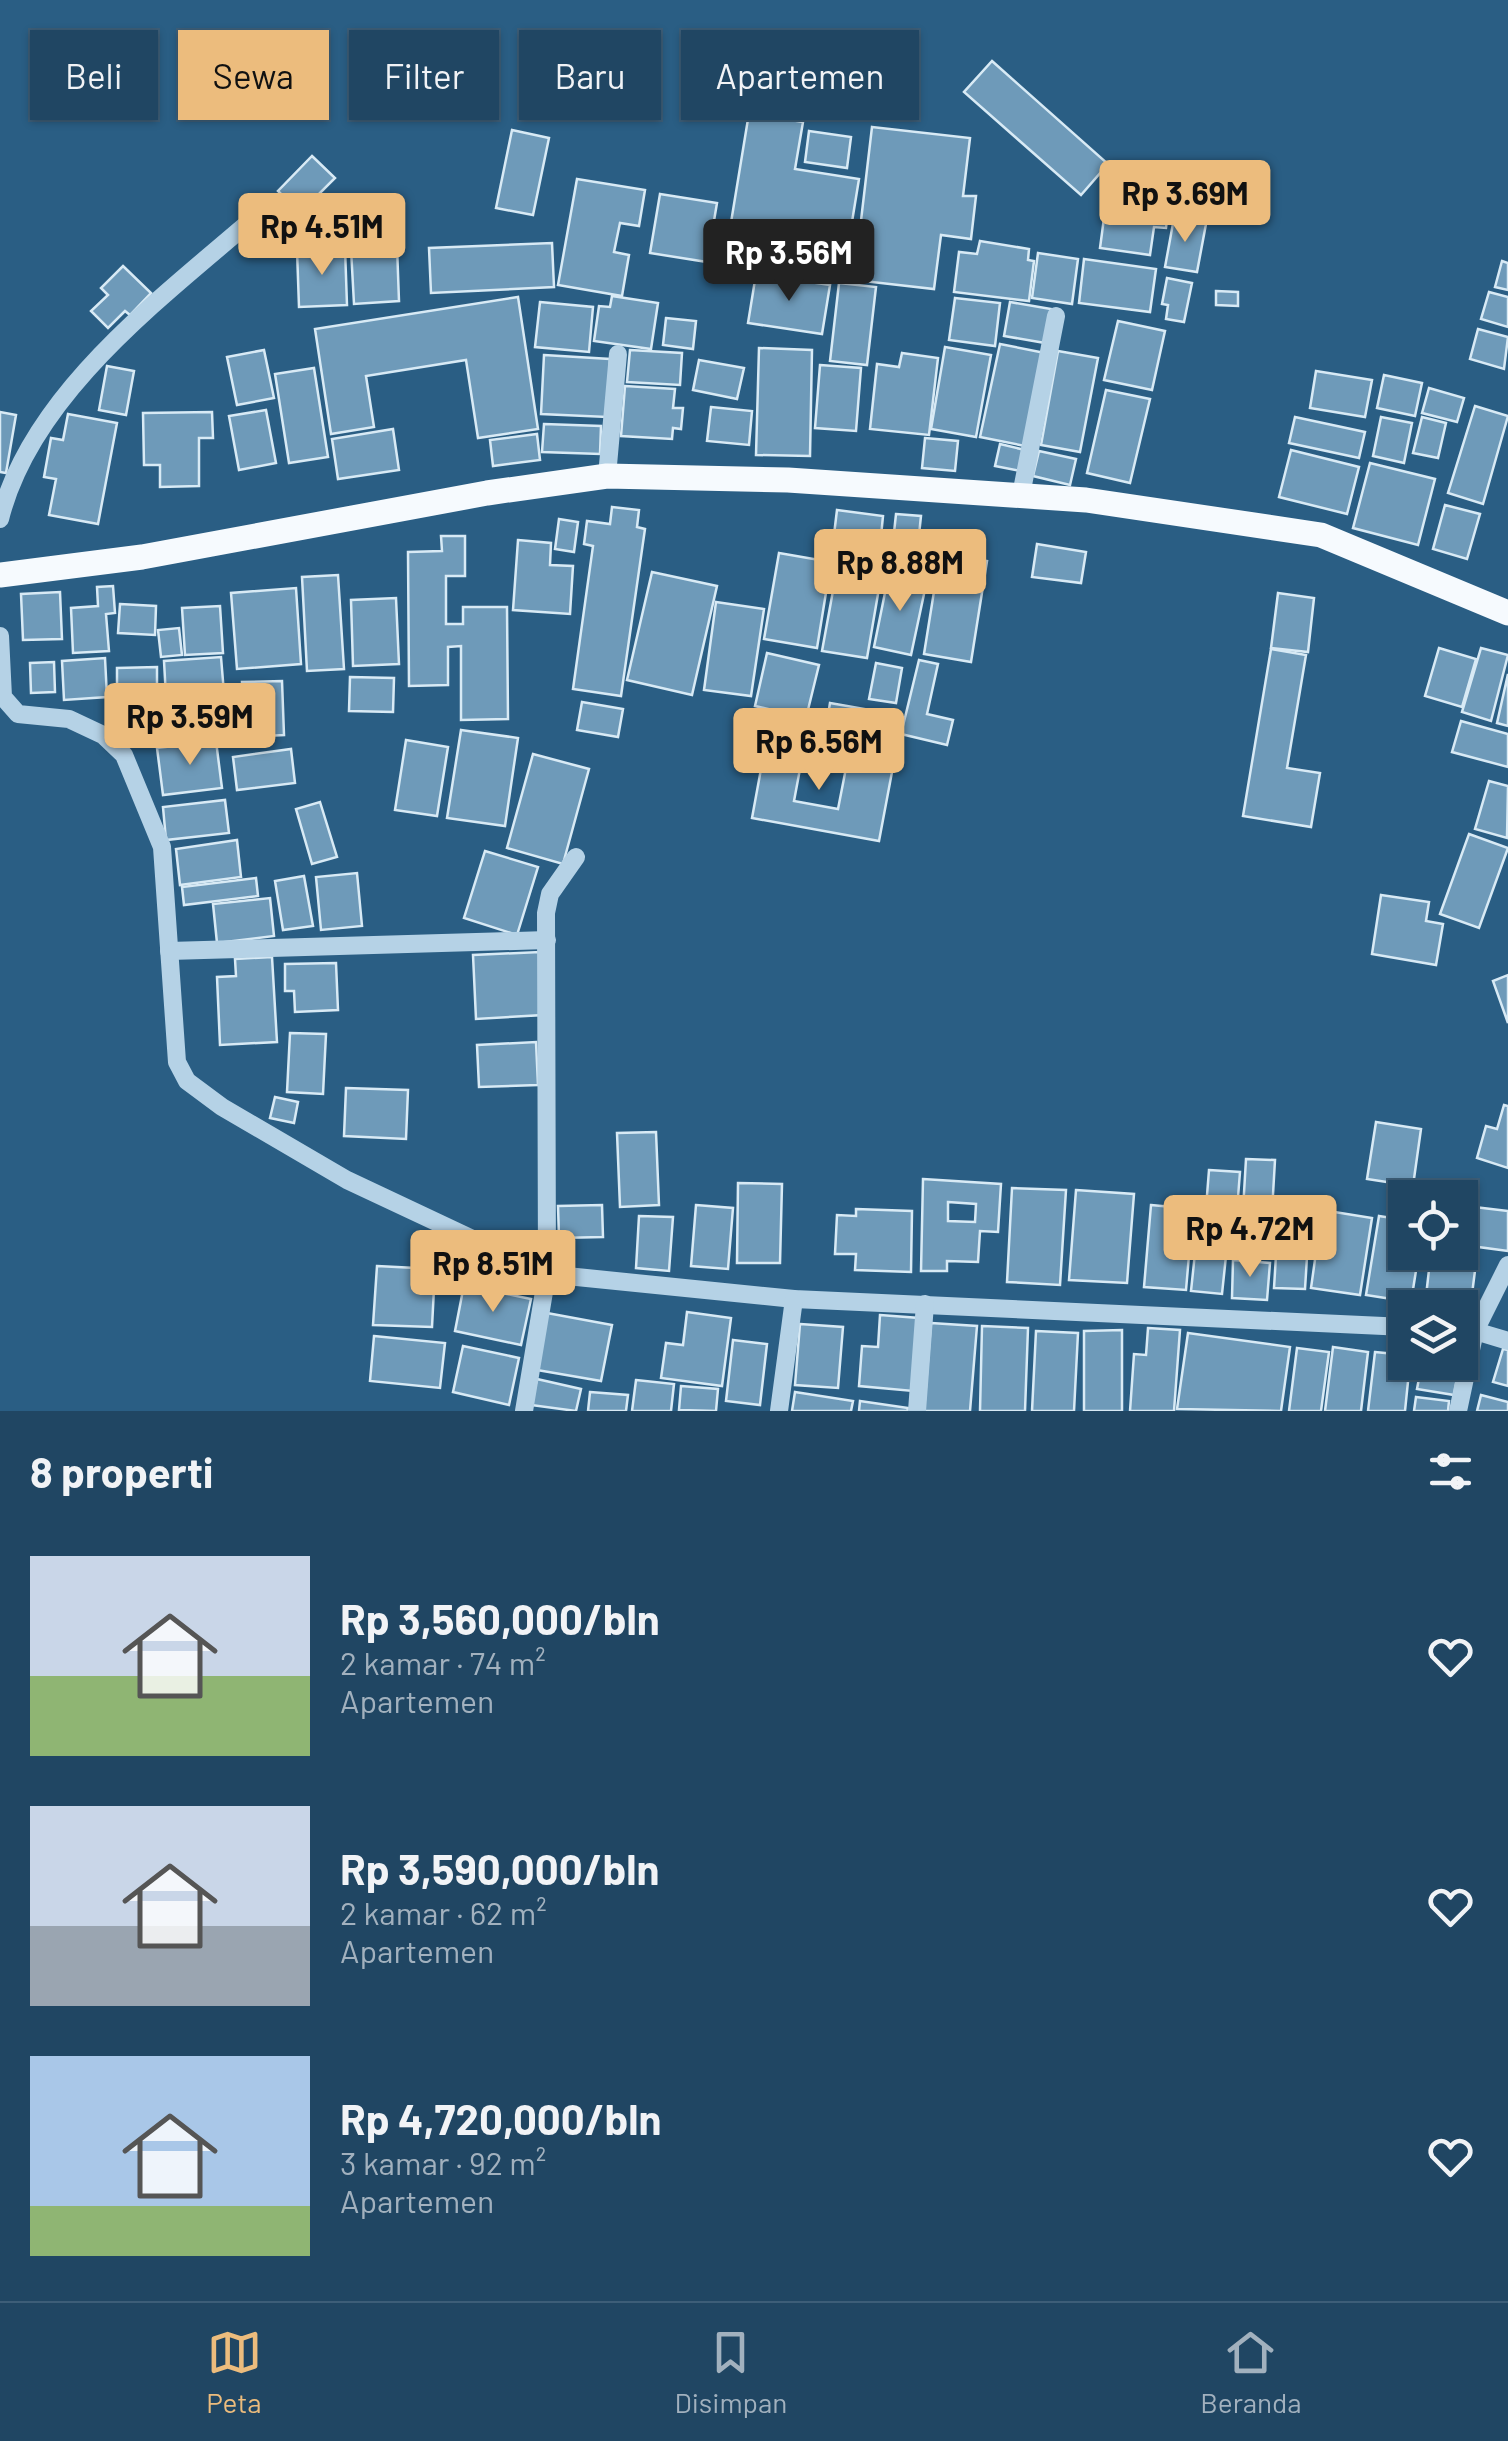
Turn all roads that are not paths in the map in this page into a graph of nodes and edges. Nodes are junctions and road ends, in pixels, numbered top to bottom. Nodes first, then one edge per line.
1 (262, 211) dead end
2 (1056, 316) dead end
3 (618, 354) dead end
4 (607, 476) junction
5 (1020, 495) junction
6 (0, 519) edge
7 (0, 575) edge
8 (1508, 613) edge
9 (0, 636) edge
10 (576, 856) dead end
11 (547, 940) junction
12 (169, 951) junction
13 (1508, 1265) edge
14 (547, 1274) junction
15 (794, 1300) junction
16 (925, 1304) junction
17 (1478, 1314) edge
18 (1388, 1327) edge
19 (1478, 1333) edge
20 (1508, 1341) edge
21 (1462, 1380) edge
22 (524, 1411) edge
23 (778, 1411) edge
24 (916, 1411) edge
25 (1458, 1411) edge

1 - 6 street
2 - 5 street
3 - 4 street
4 - 5 main road
4 - 7 main road
5 - 8 main road
9 - 12 street
10 - 11 street
11 - 12 street
11 - 14 street
12 - 14 street
13 - 17 street
14 - 15 street
14 - 22 street
15 - 16 street
15 - 23 street
16 - 18 street
16 - 24 street
19 - 20 street
21 - 25 street

